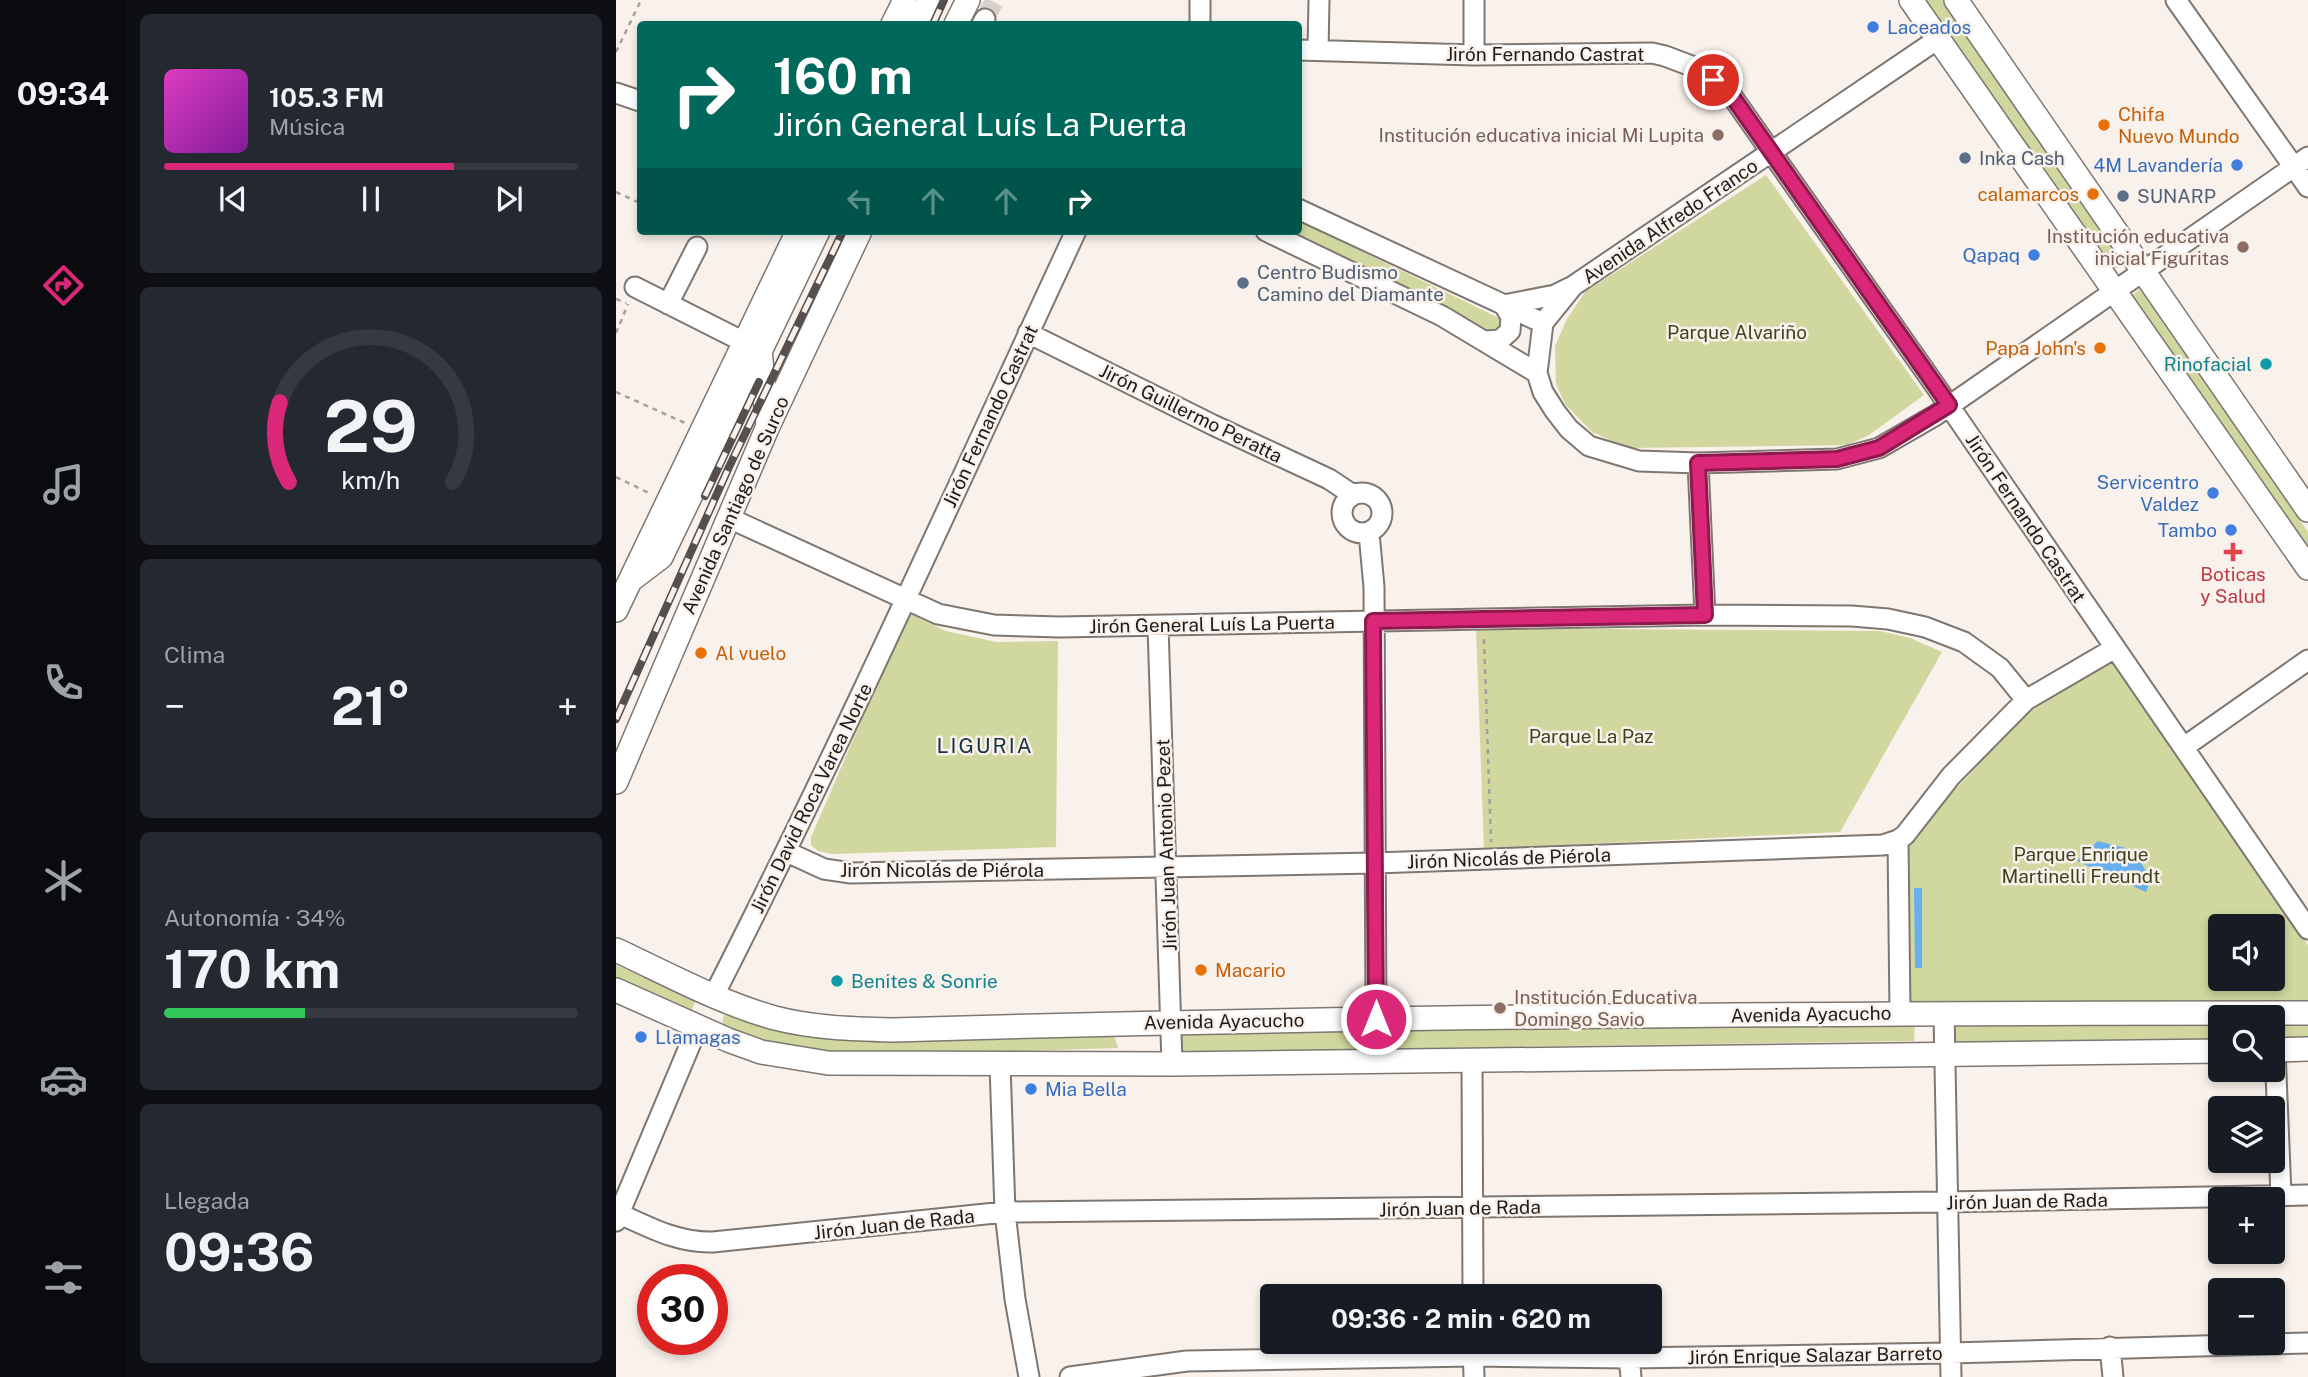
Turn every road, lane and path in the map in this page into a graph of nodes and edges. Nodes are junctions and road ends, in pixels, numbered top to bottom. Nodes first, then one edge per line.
1 (640, 0) edge
2 (930, 0) edge
3 (968, 0) edge
4 (1200, 0) edge
5 (1319, 0) edge
6 (1474, 0) edge
7 (1911, 0) edge
8 (1956, 0) edge
9 (2176, 0) edge
10 (920, 21) edge
11 (958, 21) edge
12 (1200, 21) edge
13 (1938, 39) junction
14 (1302, 50) edge
15 (1318, 50) junction
16 (616, 52) edge
17 (1474, 55) junction
18 (616, 93) edge
19 (637, 100) edge
20 (1773, 153) junction
21 (2301, 162) edge
22 (2308, 187) edge
23 (616, 192) edge
24 (637, 202) edge
25 (1302, 211) edge
26 (796, 235) edge
27 (816, 235) edge
28 (858, 235) edge
29 (1074, 235) edge
30 (1274, 235) edge
31 (697, 247) dead end
32 (2143, 271) junction
33 (1573, 286) junction
34 (2114, 291) junction
35 (632, 296) junction
36 (616, 299) edge
37 (668, 304) junction
38 (1504, 305) junction
39 (1543, 323) junction
40 (616, 333) edge
41 (1028, 333) junction
42 (1486, 341) junction
43 (753, 347) junction
44 (1537, 373) junction
45 (616, 392) edge
46 (1949, 405) junction
47 (768, 426) junction
48 (701, 430) junction
49 (1698, 463) junction
50 (616, 477) edge
51 (1353, 495) junction
52 (667, 502) junction
53 (2304, 505) edge
54 (729, 518) junction
55 (2273, 518) junction
56 (1369, 533) junction
57 (2308, 568) edge
58 (621, 596) edge
59 (904, 600) junction
60 (1705, 615) junction
61 (1373, 621) junction
62 (1158, 626) junction
63 (1484, 639) dead end
64 (2115, 648) junction
65 (2308, 660) edge
66 (2026, 699) junction
67 (2184, 747) junction
68 (616, 782) edge
69 (1898, 840) junction
70 (1491, 842) dead end
71 (787, 852) junction
72 (1375, 863) junction
73 (1167, 867) junction
74 (2308, 929) edge
75 (616, 950) edge
76 (616, 990) edge
77 (714, 995) junction
78 (1900, 1013) junction
79 (1944, 1013) junction
80 (2308, 1013) edge
81 (1376, 1019) junction
82 (1171, 1022) junction
83 (698, 1026) junction
84 (2308, 1049) edge
85 (2285, 1050) edge
86 (2208, 1051) edge
87 (1944, 1055) junction
88 (1472, 1060) junction
89 (1172, 1064) junction
90 (1000, 1065) junction
91 (2276, 1082) edge
92 (2281, 1187) edge
93 (2285, 1195) edge
94 (2308, 1195) edge
95 (2208, 1197) edge
96 (1947, 1202) junction
97 (1475, 1209) junction
98 (1005, 1212) junction
99 (618, 1217) edge
100 (1474, 1284) edge
101 (2308, 1343) edge
102 (2110, 1347) junction
103 (1950, 1353) junction
104 (1402, 1354) edge
105 (1473, 1354) edge
106 (1517, 1354) edge
107 (1630, 1367) edge
108 (1188, 1369) edge
109 (1029, 1377) edge
110 (1070, 1377) edge
111 (1474, 1377) edge
112 (1951, 1377) edge
113 (2113, 1377) edge

1 - 16 path
2 - 10 main road
3 - 11 main road
4 - 12 street
5 - 15 street
6 - 17 street
7 - 13 main road
8 - 32 main road
9 - 21 street
13 - 20 street, Avenida Alfredo Franco
13 - 34 main road
14 - 15 street, Jirón Fernando Castrat
15 - 17 street, Jirón Fernando Castrat
17 - 20 street, Jirón Fernando Castrat
18 - 19 street
20 - 33 street, Avenida Alfredo Franco
20 - 46 street, Jirón Fernando Castrat
21 - 22 street
21 - 32 street
23 - 24 path
25 - 38 street
26 - 43 main road
27 - 43 main road
28 - 47 main road, Avenida Santiago de Surco
29 - 41 street, Jirón Fernando Castrat
30 - 42 street
31 - 37 street
32 - 34 street
32 - 53 main road
33 - 38 street
33 - 39 street, Avenida Alfredo Franco
34 - 46 street
34 - 55 main road
35 - 36 path
35 - 37 street
35 - 40 path
37 - 43 street
38 - 39 street
38 - 42 street
39 - 44 street
41 - 51 street, Jirón Guillermo Peratta
41 - 59 street, Jirón Fernando Castrat
42 - 44 street
43 - 47 main road
43 - 48 main road
43 - 58 main road
44 - 49 street
45 - 48 path
46 - 49 street
46 - 64 street, Jirón Fernando Castrat
47 - 54 main road, Avenida Santiago de Surco
48 - 52 main road
49 - 60 street
50 - 52 path
51 - 56 street
51 - 56 street
52 - 58 main road
53 - 55 main road
54 - 59 street, Jirón General Luís La Puerta
54 - 68 main road, Avenida Santiago de Surco
55 - 57 main road
56 - 61 street
59 - 62 street, Jirón General Luís La Puerta
59 - 71 street, Jirón David Roca Varea Norte
60 - 61 street, Jirón General Luís La Puerta
60 - 66 street, Jirón General Luís La Puerta
61 - 62 street, Jirón General Luís La Puerta
61 - 72 street
62 - 73 street, Jirón Juan Antonio Pezet
63 - 70 path
64 - 66 street
64 - 67 street, Jirón Fernando Castrat
65 - 67 street
66 - 69 street
67 - 74 street, Jirón Fernando Castrat
69 - 72 street, Jirón Nicolás de Piérola
69 - 78 street
71 - 73 street, Jirón Nicolás de Piérola
71 - 77 street, Jirón David Roca Varea Norte
72 - 73 street, Jirón Nicolás de Piérola
72 - 81 street
73 - 82 street, Jirón Juan Antonio Pezet
75 - 77 main road, Avenida Ayacucho
76 - 83 main road
77 - 82 main road, Avenida Ayacucho
78 - 79 main road, Avenida Ayacucho
78 - 81 main road, Avenida Ayacucho
79 - 80 main road, Avenida Ayacucho
79 - 87 street
81 - 82 main road, Avenida Ayacucho
82 - 89 street, Jirón Juan Antonio Pezet
83 - 90 main road
83 - 99 street
84 - 85 main road
86 - 87 main road
87 - 88 main road
87 - 96 street
88 - 89 main road
88 - 97 street
89 - 90 main road
90 - 98 street
91 - 92 street
93 - 94 street, Jirón Juan de Rada
95 - 96 street, Jirón Juan de Rada
96 - 97 street, Jirón Juan de Rada
96 - 103 street
97 - 98 street, Jirón Juan de Rada
97 - 100 street
98 - 99 street, Jirón Juan de Rada
98 - 109 street
101 - 102 street, Jirón Enrique Salazar Barreto
102 - 103 street, Jirón Enrique Salazar Barreto
102 - 113 street
103 - 107 street, Jirón Enrique Salazar Barreto
103 - 112 street
104 - 108 street, Jirón Enrique Salazar Barreto
105 - 111 street
106 - 107 street, Jirón Enrique Salazar Barreto
108 - 110 street, Jirón Enrique Salazar Barreto

